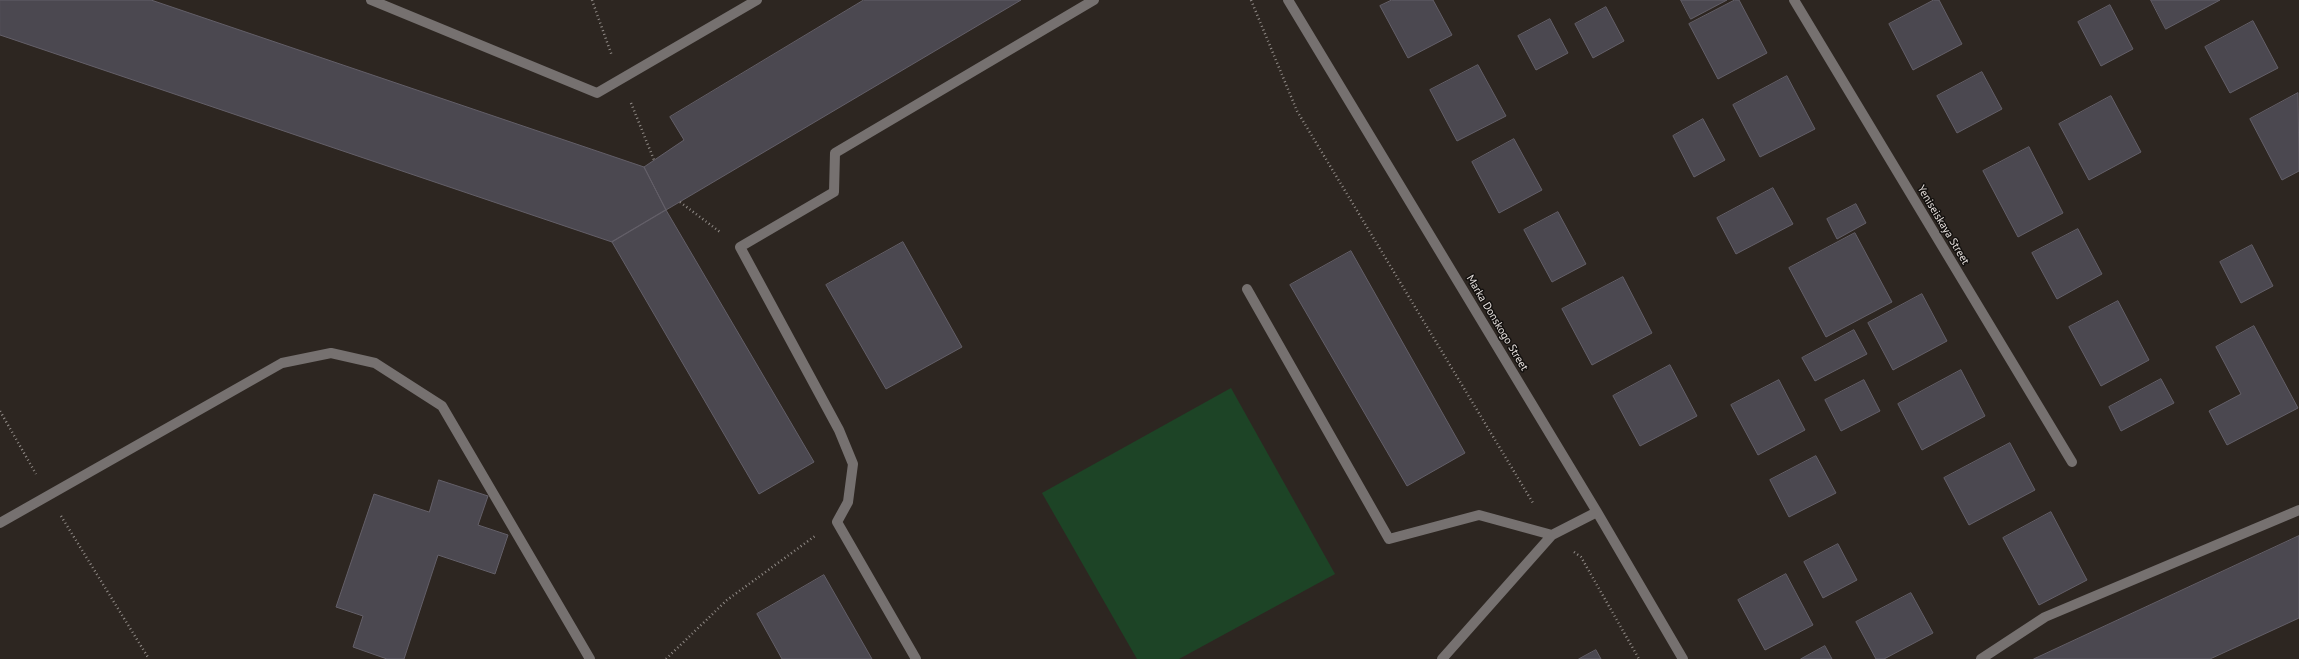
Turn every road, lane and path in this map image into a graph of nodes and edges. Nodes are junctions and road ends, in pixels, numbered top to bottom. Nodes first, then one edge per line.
1 (371, 0) edge
2 (757, 0) edge
3 (1094, 0) edge
4 (1251, 0) edge
5 (1288, 0) edge
6 (1794, 0) edge
7 (680, 202) dead end
8 (740, 247) junction
9 (1247, 289) dead end
10 (0, 411) edge
11 (2072, 462) dead end
12 (49, 496) junction
13 (2299, 510) edge
14 (1597, 512) junction
15 (837, 522) junction
16 (0, 523) edge
17 (1552, 535) junction
18 (149, 659) edge
19 (590, 659) edge
20 (666, 659) edge
21 (916, 659) edge
22 (1442, 659) edge
23 (1639, 659) edge
24 (1683, 659) edge
25 (1981, 659) edge

1 - 2 street
3 - 8 street
4 - 17 path
5 - 14 street, Marka Donskogo Street
6 - 11 street, Yeniseiskaya Street
7 - 8 path
8 - 15 street
9 - 17 street
10 - 12 path
12 - 16 street
12 - 18 path
12 - 19 street
13 - 25 street
14 - 17 street
14 - 24 street, Marka Donskogo Street
15 - 20 path
15 - 21 street
17 - 22 street
17 - 23 path

